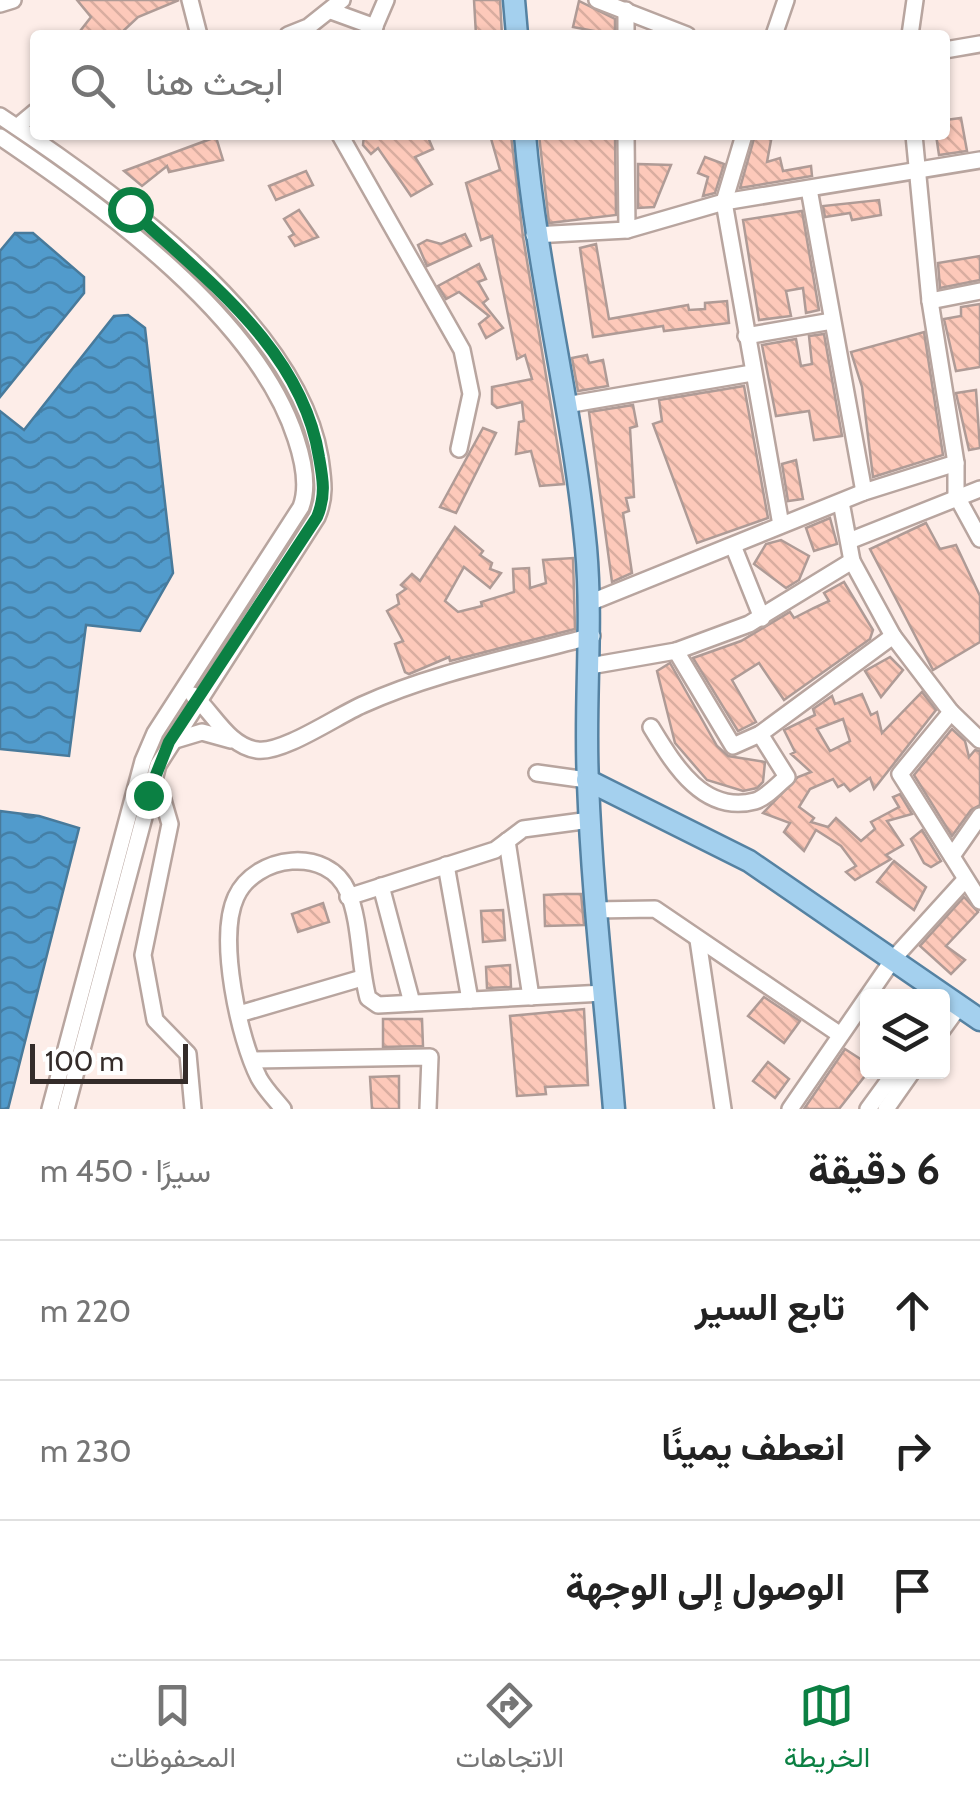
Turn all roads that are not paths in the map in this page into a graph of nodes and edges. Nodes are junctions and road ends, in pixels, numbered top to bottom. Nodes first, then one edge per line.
1 (13, 0) edge
2 (190, 0) edge
3 (386, 0) edge
4 (514, 0) edge
5 (597, 0) edge
6 (786, 0) edge
7 (915, 0) edge
8 (0, 4) edge
9 (337, 6) edge
10 (626, 10) junction
11 (198, 30) edge
12 (296, 30) edge
13 (372, 30) edge
14 (373, 30) edge
15 (517, 30) edge
16 (626, 30) edge
17 (675, 30) edge
18 (776, 30) edge
19 (911, 30) edge
20 (980, 44) edge
21 (950, 49) edge
22 (0, 116) edge
23 (30, 116) edge
24 (17, 127) junction
25 (30, 136) edge
26 (0, 138) edge
27 (35, 140) edge
28 (343, 140) edge
29 (525, 140) edge
30 (626, 140) edge
31 (743, 140) edge
32 (914, 140) edge
33 (980, 160) edge
34 (917, 170) junction
35 (809, 189) junction
36 (724, 202) junction
37 (627, 230) junction
38 (534, 235) junction
39 (980, 291) edge
40 (930, 301) junction
41 (832, 321) junction
42 (746, 336) junction
43 (752, 374) junction
44 (566, 404) junction
45 (459, 449) dead end
46 (956, 462) junction
47 (980, 489) edge
48 (864, 492) junction
49 (956, 496) junction
50 (841, 502) junction
51 (781, 525) junction
52 (980, 539) edge
53 (850, 542) junction
54 (734, 548) junction
55 (852, 561) junction
56 (589, 603) junction
57 (762, 618) junction
58 (592, 636) junction
59 (892, 636) junction
60 (676, 652) junction
61 (590, 666) junction
62 (184, 688) junction
63 (198, 699) junction
64 (951, 712) junction
65 (651, 726) dead end
66 (760, 734) junction
67 (980, 740) edge
68 (169, 742) junction
69 (240, 742) junction
70 (537, 772) dead end
71 (588, 780) junction
72 (140, 792) junction
73 (980, 816) edge
74 (590, 820) junction
75 (507, 841) junction
76 (952, 856) junction
77 (446, 866) junction
78 (964, 881) junction
79 (381, 886) junction
80 (348, 896) junction
81 (980, 901) edge
82 (594, 910) junction
83 (698, 940) junction
84 (894, 958) junction
85 (362, 978) junction
86 (604, 994) junction
87 (531, 997) junction
88 (470, 1000) junction
89 (412, 1003) junction
90 (964, 1009) edge
91 (239, 1014) junction
92 (838, 1034) junction
93 (254, 1060) junction
94 (890, 1079) edge
95 (907, 1079) edge
96 (50, 1109) edge
97 (66, 1109) edge
98 (193, 1109) edge
99 (283, 1109) edge
100 (428, 1109) edge
101 (614, 1109) edge
102 (723, 1109) edge
103 (790, 1109) edge
104 (868, 1109) edge
105 (886, 1109) edge

1 - 8 street
2 - 11 street
3 - 14 street
4 - 15 main road
5 - 10 street
6 - 18 street
7 - 19 street
9 - 12 street
9 - 13 street
10 - 16 street
10 - 17 street
20 - 21 street
22 - 24 street
23 - 24 street
24 - 25 street
26 - 62 street
27 - 63 street
28 - 45 street
29 - 38 main road
30 - 37 street
31 - 36 street
32 - 34 street
33 - 34 street
34 - 35 street
34 - 40 street
35 - 36 street
35 - 41 street
36 - 37 street
36 - 42 street
37 - 38 street
38 - 44 main road
39 - 40 street
40 - 46 street
41 - 42 street
41 - 48 street
42 - 43 street
43 - 44 street
43 - 51 street
44 - 56 main road
46 - 48 street
46 - 49 street
47 - 49 street
48 - 50 street
49 - 52 street
49 - 53 street
50 - 51 street
50 - 53 street
51 - 54 street
53 - 55 street
54 - 56 street
54 - 57 street
55 - 57 street
55 - 59 street
56 - 58 main road
57 - 60 street
58 - 61 main road
58 - 69 street
59 - 64 street
59 - 66 street
60 - 61 street
60 - 66 street
61 - 71 main road
62 - 63 street
62 - 72 street
63 - 68 street
63 - 69 street
64 - 67 street
64 - 76 street
65 - 66 street
68 - 69 street
68 - 72 street
70 - 71 street
71 - 74 main road
71 - 84 main road
72 - 96 street
72 - 97 street
72 - 98 street
73 - 76 street
74 - 75 street
74 - 82 main road
75 - 77 street
75 - 87 street
76 - 78 street
77 - 79 street
77 - 88 street
78 - 81 street
78 - 84 street
79 - 80 street
79 - 89 street
80 - 85 street
80 - 91 street
82 - 83 street
82 - 86 main road
83 - 92 street
83 - 102 street
84 - 90 main road
84 - 92 street
85 - 89 street
85 - 91 street
86 - 87 street
86 - 101 main road
87 - 88 street
88 - 89 street
91 - 93 street
92 - 103 street
93 - 99 street
93 - 100 street
94 - 104 street
95 - 105 street

